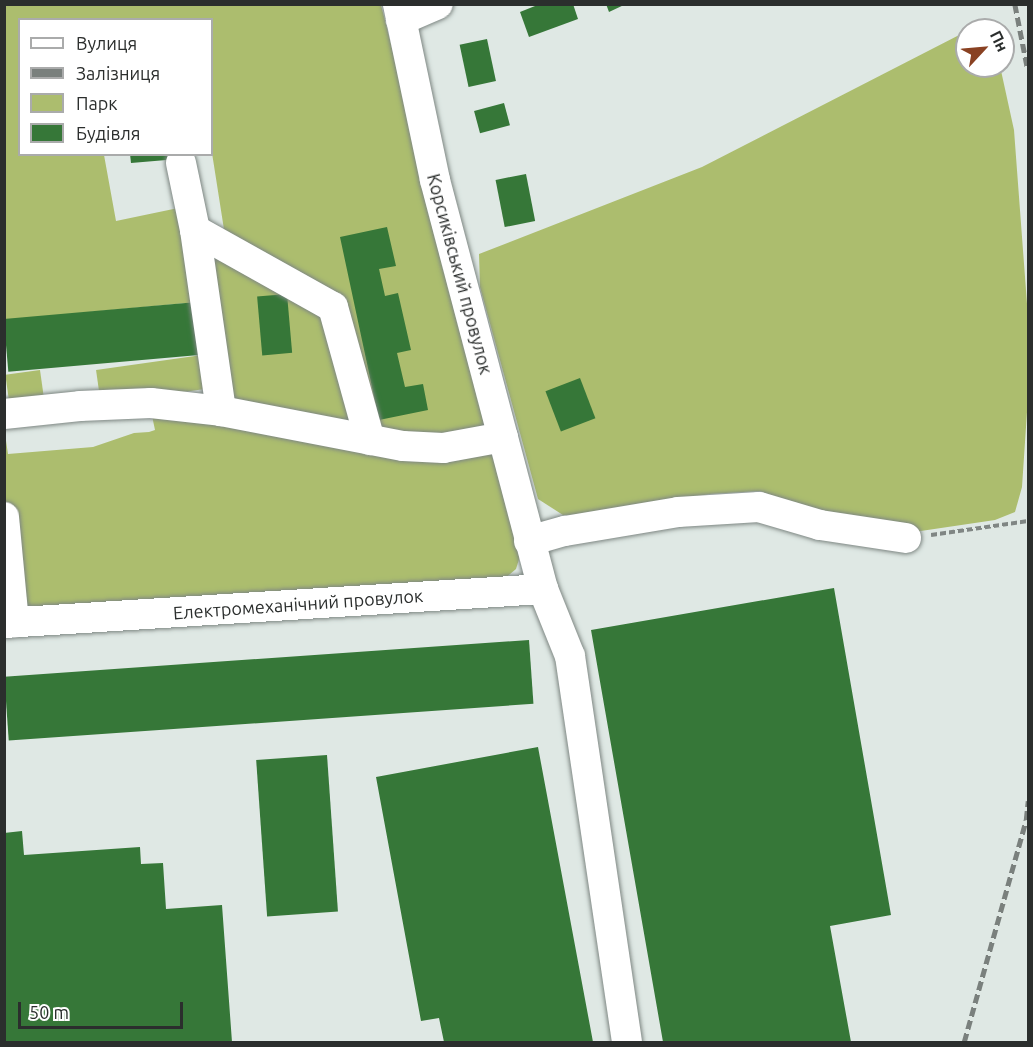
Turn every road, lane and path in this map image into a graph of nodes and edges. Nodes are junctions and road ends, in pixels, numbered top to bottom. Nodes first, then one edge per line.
1 (438, 4) edge
2 (399, 12) edge
3 (181, 163) dead end
4 (195, 230) junction
5 (221, 411) junction
6 (4, 414) edge
7 (503, 437) junction
8 (370, 440) junction
9 (4, 517) edge
10 (1029, 521) edge
11 (906, 538) joint
12 (529, 542) junction
13 (543, 589) junction
14 (9, 623) edge
15 (627, 1042) edge

1 - 2 street
2 - 7 street, Корсиківський провулок
3 - 4 street
4 - 5 street
4 - 8 street
5 - 6 street
5 - 8 street
7 - 8 street
7 - 12 street, Корсиківський провулок
9 - 14 street
10 - 11 path
11 - 12 street
12 - 13 street
13 - 14 street, Електромеханічний провулок
13 - 15 street

